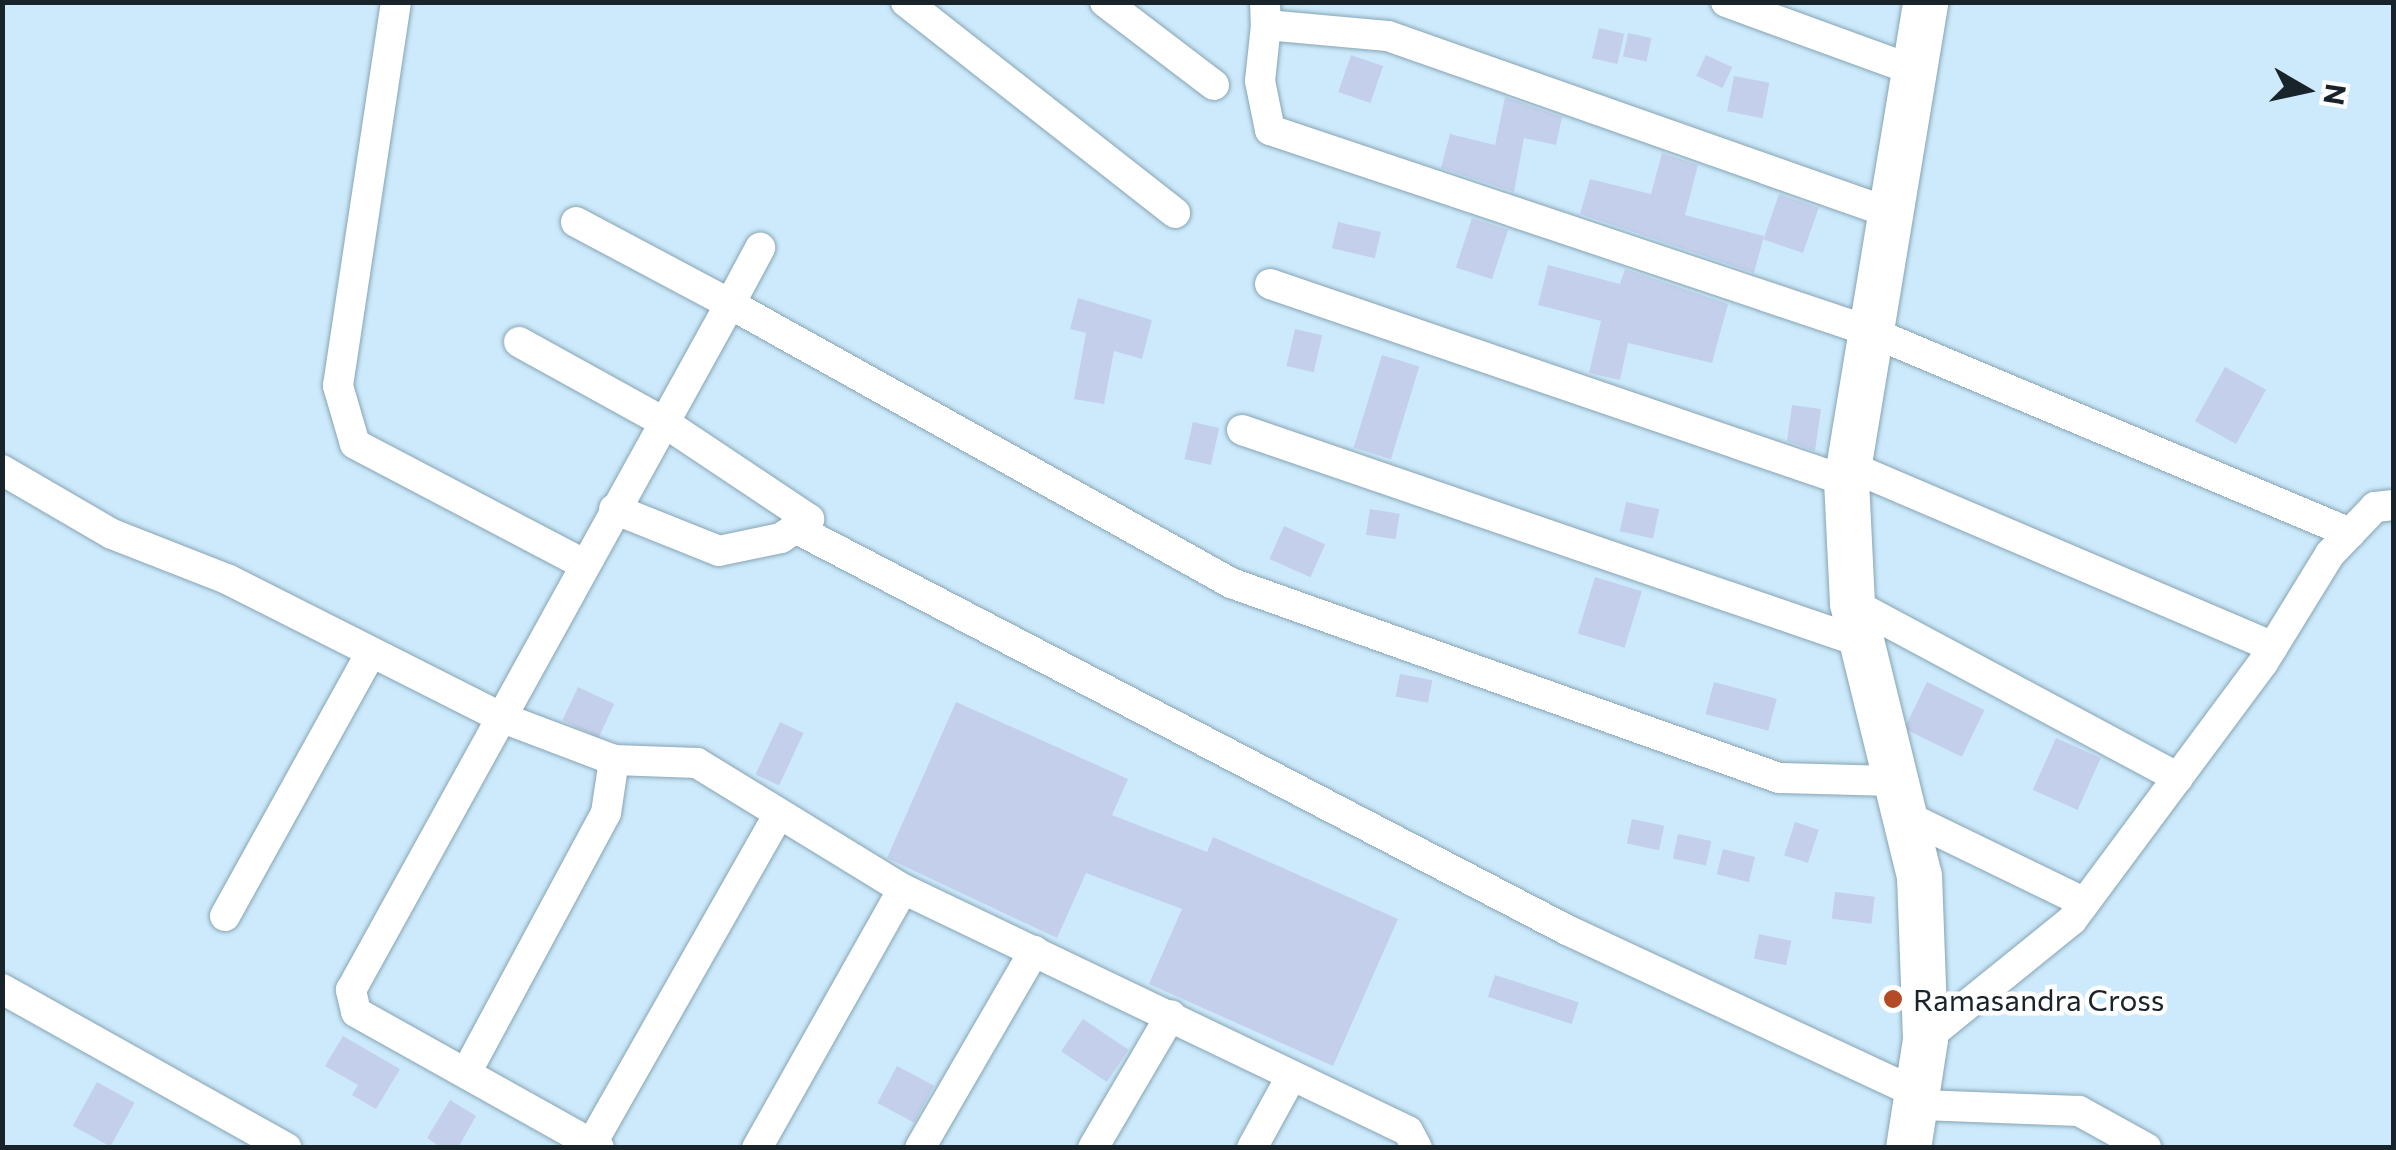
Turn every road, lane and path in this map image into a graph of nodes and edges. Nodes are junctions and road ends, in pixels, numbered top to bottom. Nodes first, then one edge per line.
1 (396, 2) edge
2 (906, 2) edge
3 (1105, 2) edge
4 (1726, 2) edge
5 (1925, 2) edge
6 (1266, 14) edge
7 (1918, 72) junction
8 (1214, 84) dead end
9 (1175, 213) dead end
10 (1896, 215) junction
11 (576, 222) dead end
12 (760, 248) dead end
13 (1270, 284) dead end
14 (730, 304) junction
15 (1870, 331) junction
16 (520, 342) dead end
17 (662, 421) junction
18 (1242, 430) dead end
19 (2, 470) edge
20 (1848, 474) junction
21 (2394, 506) edge
22 (614, 509) junction
23 (796, 528) junction
24 (2350, 533) junction
25 (584, 564) junction
26 (1857, 622) junction
27 (2273, 647) junction
28 (371, 653) junction
29 (500, 717) junction
30 (614, 760) junction
31 (2178, 778) junction
32 (1900, 798) junction
33 (778, 815) junction
34 (903, 889) junction
35 (2085, 903) junction
36 (225, 916) dead end
37 (1034, 951) junction
38 (2, 989) edge
39 (1171, 1015) junction
40 (1925, 1039) junction
41 (466, 1073) junction
42 (1291, 1077) junction
43 (1921, 1100) junction
44 (596, 1145) edge
45 (287, 1148) edge
46 (757, 1148) edge
47 (920, 1148) edge
48 (1093, 1148) edge
49 (1252, 1148) edge
50 (1417, 1148) edge
51 (1908, 1148) edge
52 (2146, 1148) edge

1 - 25 street
2 - 9 street
3 - 8 street
4 - 7 street
5 - 7 main road
6 - 10 street
6 - 15 street
7 - 10 main road
10 - 15 main road
11 - 14 street
12 - 14 street
13 - 20 street
14 - 17 street
14 - 32 street
15 - 20 main road
15 - 24 street
16 - 17 street
17 - 22 street
17 - 23 street
18 - 26 street
19 - 28 street
20 - 26 main road
20 - 27 street
21 - 24 street
22 - 23 street
22 - 25 street
23 - 43 street
24 - 27 street
25 - 29 street
26 - 31 street
26 - 32 main road
27 - 31 street
28 - 29 street
28 - 36 street
29 - 30 street
29 - 41 street
30 - 33 street
30 - 41 street
31 - 35 street
32 - 35 street
32 - 40 main road
33 - 34 street
33 - 44 street
34 - 37 street
34 - 46 street
35 - 40 street
37 - 39 street
37 - 47 street
38 - 45 street
39 - 42 street
39 - 48 street
40 - 43 main road
41 - 44 street
42 - 49 street
42 - 50 street
43 - 51 main road
43 - 52 street

